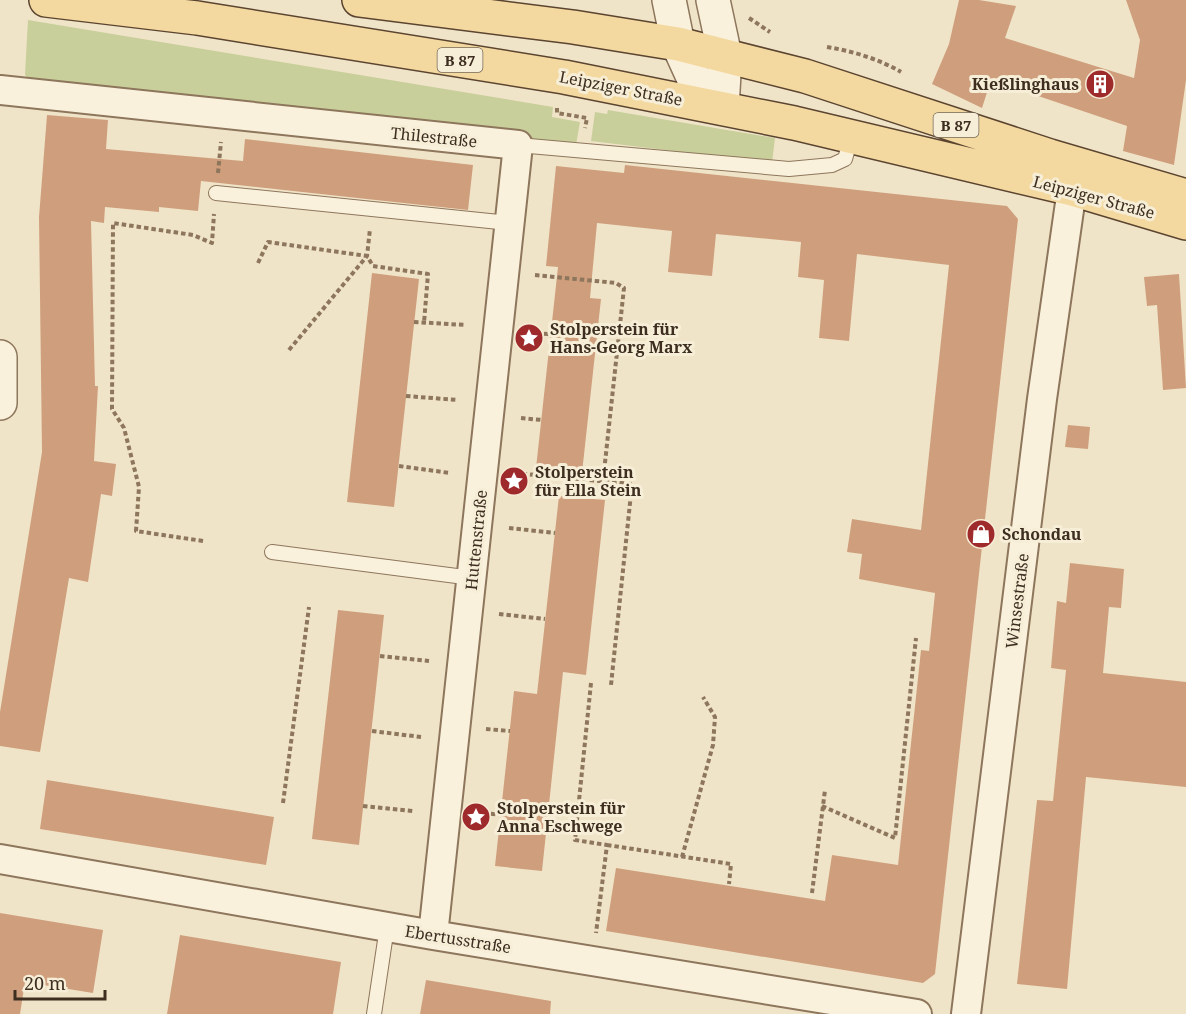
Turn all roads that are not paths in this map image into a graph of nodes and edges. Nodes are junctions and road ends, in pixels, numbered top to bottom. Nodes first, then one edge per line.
1 (46, 0) edge
2 (359, 0) edge
3 (669, 0) edge
4 (713, 0) edge
5 (678, 44) junction
6 (725, 56) junction
7 (0, 90) edge
8 (722, 108) junction
9 (851, 138) junction
10 (518, 145) junction
11 (1072, 189) junction
12 (216, 193) dead end
13 (1186, 196) edge
14 (1186, 223) edge
15 (509, 224) junction
16 (0, 357) edge
17 (0, 403) edge
18 (272, 552) dead end
19 (472, 578) junction
20 (0, 859) edge
21 (387, 927) junction
22 (433, 934) junction
23 (374, 1014) edge
24 (916, 1014) edge
25 (966, 1014) edge

1 - 8 main road, Leipziger Straße / B 87
2 - 5 main road, Leipziger Straße / B 87
3 - 5 street
4 - 6 street
5 - 6 main road, Leipziger Straße / B 87
5 - 8 street
6 - 8 street
6 - 13 main road, Leipziger Straße / B 87
7 - 10 street, Thilestraße
8 - 9 main road, Leipziger Straße / B 87
9 - 10 lane, Thilestraße
9 - 11 main road, Leipziger Straße / B 87
10 - 15 street, Huttenstraße
11 - 14 main road, Leipziger Straße / B 87
11 - 25 street, Winsestraße
12 - 15 lane
15 - 19 street, Huttenstraße
16 - 17 street
18 - 19 lane
19 - 22 street, Huttenstraße
20 - 21 street, Ebertusstraße
21 - 22 street, Ebertusstraße
21 - 23 lane
22 - 24 street, Ebertusstraße

